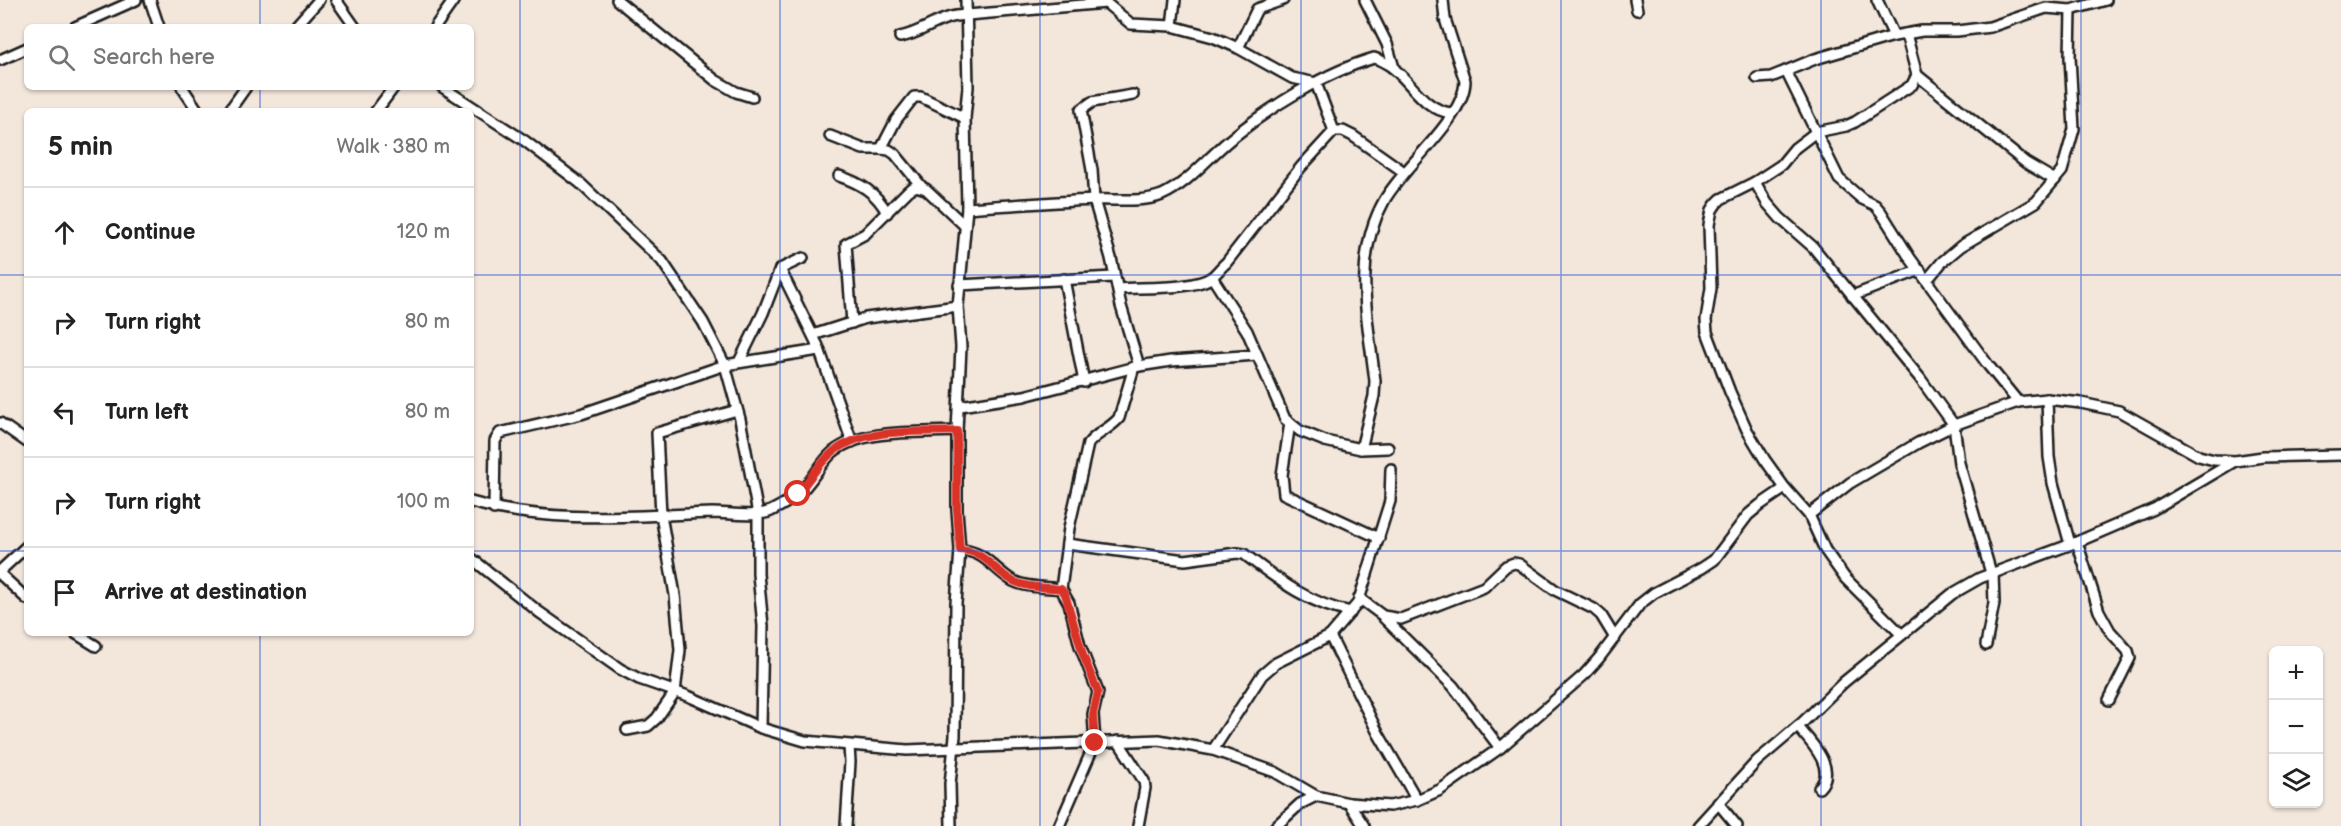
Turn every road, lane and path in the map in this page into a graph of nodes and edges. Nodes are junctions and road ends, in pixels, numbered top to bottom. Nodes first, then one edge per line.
1 (136, 0) edge
2 (150, 0) edge
3 (319, 0) edge
4 (336, 0) edge
5 (454, 0) edge
6 (617, 0) edge
7 (966, 0) edge
8 (1175, 0) edge
9 (1283, 0) edge
10 (1365, 0) edge
11 (1443, 0) edge
12 (1635, 0) edge
13 (1877, 0) edge
14 (2106, 0) edge
15 (1636, 10) dead end
16 (2072, 10) junction
17 (965, 15) junction
18 (82, 24) edge
19 (158, 24) edge
20 (298, 24) edge
21 (353, 24) edge
22 (437, 24) edge
23 (1172, 26) junction
24 (1906, 34) junction
25 (1894, 36) junction
26 (900, 37) dead end
27 (1238, 48) junction
28 (24, 49) edge
29 (0, 60) edge
30 (1394, 68) junction
31 (1786, 71) junction
32 (1917, 75) junction
33 (1756, 78) dead end
34 (1316, 83) junction
35 (184, 90) edge
36 (244, 90) edge
37 (391, 90) edge
38 (447, 90) edge
39 (1132, 95) dead end
40 (752, 97) dead end
41 (196, 108) edge
42 (230, 108) edge
43 (378, 108) edge
44 (1451, 113) junction
45 (966, 118) junction
46 (1334, 130) junction
47 (1816, 132) junction
48 (830, 136) dead end
49 (881, 149) junction
50 (1404, 172) junction
51 (839, 176) dead end
52 (2055, 180) junction
53 (1755, 182) junction
54 (922, 187) junction
55 (1094, 200) junction
56 (967, 208) junction
57 (887, 213) junction
58 (964, 225) junction
59 (803, 258) dead end
60 (780, 269) junction
61 (1920, 270) junction
62 (1114, 277) junction
63 (1212, 277) junction
64 (1064, 279) junction
65 (1927, 280) junction
66 (959, 285) junction
67 (1118, 289) junction
68 (1852, 296) junction
69 (958, 306) junction
70 (852, 323) junction
71 (813, 335) junction
72 (819, 350) junction
73 (1257, 355) junction
74 (739, 362) junction
75 (725, 365) junction
76 (1137, 367) junction
77 (1084, 381) junction
78 (2047, 399) junction
79 (2018, 402) junction
80 (960, 406) junction
81 (737, 410) junction
82 (0, 423) edge
83 (1290, 423) junction
84 (1954, 425) junction
85 (957, 431) junction
86 (24, 440) edge
87 (852, 442) junction
88 (1388, 448) dead end
89 (1361, 449) junction
90 (2341, 454) edge
91 (2235, 461) junction
92 (1391, 469) dead end
93 (1785, 488) junction
94 (474, 503) edge
95 (494, 509) junction
96 (758, 514) junction
97 (661, 515) junction
98 (1809, 515) junction
99 (1379, 538) junction
100 (2074, 543) junction
101 (1067, 544) junction
102 (24, 549) edge
103 (960, 550) junction
104 (474, 560) edge
105 (0, 573) edge
106 (1992, 573) junction
107 (1061, 589) junction
108 (24, 596) edge
109 (1359, 598) junction
110 (1351, 612) junction
111 (1383, 616) junction
112 (1901, 634) junction
113 (80, 636) edge
114 (1330, 636) junction
115 (1615, 638) junction
116 (1986, 645) dead end
117 (96, 646) dead end
118 (675, 692) junction
119 (2109, 700) dead end
120 (1798, 727) junction
121 (761, 728) junction
122 (627, 730) dead end
123 (1118, 741) junction
124 (1095, 743) junction
125 (849, 746) junction
126 (1500, 748) junction
127 (953, 749) junction
128 (1213, 750) junction
129 (1820, 788) dead end
130 (1316, 796) junction
131 (1417, 800) junction
132 (1349, 803) junction
133 (1718, 803) junction
134 (846, 826) edge
135 (951, 826) edge
136 (1059, 826) edge
137 (1138, 826) edge
138 (1276, 826) edge
139 (1364, 826) edge
140 (1698, 826) edge
141 (1737, 826) edge

1 - 18 street
2 - 19 street
3 - 20 street
4 - 21 street
5 - 22 street
6 - 40 street
7 - 17 street
8 - 23 street
9 - 27 street
10 - 30 street
11 - 44 street
12 - 15 street
13 - 25 street
14 - 16 street
16 - 24 street
16 - 52 street
17 - 23 street
17 - 26 street
17 - 45 street
23 - 27 street
24 - 25 street
24 - 32 street
25 - 31 street
27 - 34 street
28 - 29 street
30 - 34 street
30 - 44 street
31 - 33 street
31 - 47 street
32 - 47 street
32 - 52 street
34 - 46 street
34 - 55 street
35 - 41 street
36 - 42 street
37 - 43 street
38 - 75 street
39 - 55 street
44 - 50 street
45 - 49 street
45 - 56 street
46 - 50 street
46 - 63 street
47 - 53 street
47 - 61 street
48 - 49 street
49 - 54 street
50 - 89 street
51 - 57 street
52 - 65 street
53 - 68 street
53 - 93 street
54 - 57 street
54 - 58 street
55 - 56 street
55 - 62 street
56 - 58 street
57 - 70 street
58 - 66 street
59 - 60 street
60 - 71 street
60 - 74 street
61 - 65 street
61 - 68 street
62 - 64 street
62 - 67 street
63 - 67 street
63 - 73 street
64 - 66 street
64 - 77 street
65 - 79 street
66 - 69 street
67 - 76 street
68 - 84 street
69 - 70 street
69 - 80 street
70 - 71 street
71 - 72 street
72 - 74 street
72 - 87 street
73 - 76 street
73 - 83 street
74 - 75 street
75 - 81 street
75 - 95 street
76 - 77 street
76 - 101 street
77 - 80 street
78 - 79 street
78 - 91 street
78 - 100 street
79 - 84 street
80 - 85 street
81 - 96 street
81 - 97 street
82 - 86 street
83 - 89 street
83 - 99 street
84 - 98 street
84 - 106 street
85 - 87 street
85 - 103 street
87 - 96 street
88 - 89 street
90 - 91 street
91 - 100 street
92 - 99 street
93 - 98 street
93 - 115 street
94 - 95 street
95 - 97 street
96 - 97 street
96 - 121 street
97 - 118 street
98 - 112 street
99 - 109 street
100 - 106 street
100 - 119 street
101 - 107 street
101 - 110 street
102 - 105 street
103 - 107 street
103 - 127 street
104 - 118 street
105 - 108 street
106 - 112 street
106 - 116 street
107 - 124 street
109 - 110 street
109 - 111 street
110 - 114 street
111 - 115 street
111 - 126 street
112 - 120 street
113 - 117 street
114 - 128 street
114 - 131 street
115 - 126 street
118 - 121 street
118 - 122 street
120 - 129 street
120 - 133 street
121 - 125 street
123 - 124 street
123 - 128 street
123 - 137 street
124 - 127 street
124 - 136 street
125 - 127 street
125 - 134 street
126 - 131 street
127 - 135 street
128 - 130 street
130 - 132 street
130 - 138 street
131 - 132 street
132 - 139 street
133 - 140 street
133 - 141 street

